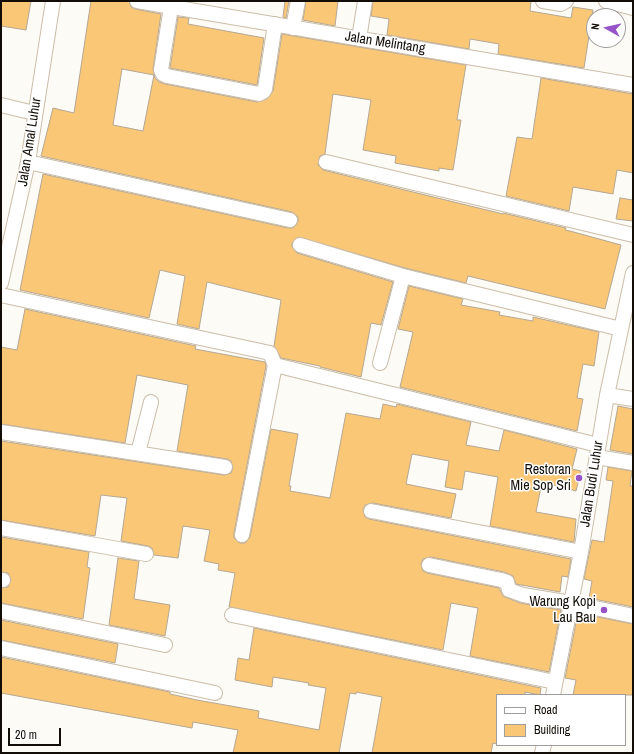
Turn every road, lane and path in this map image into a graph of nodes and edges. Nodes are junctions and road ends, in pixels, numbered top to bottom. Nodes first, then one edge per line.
1 (53, 1) edge
2 (137, 1) edge
3 (298, 1) edge
4 (365, 1) edge
5 (543, 1) edge
6 (566, 1) edge
7 (606, 1) edge
8 (193, 6) edge
9 (171, 7) junction
10 (633, 8) edge
11 (276, 24) junction
12 (293, 28) junction
13 (359, 39) junction
14 (633, 85) edge
15 (1, 105) edge
16 (34, 113) junction
17 (28, 162) junction
18 (326, 162) dead end
19 (290, 220) dead end
20 (633, 235) edge
21 (300, 245) dead end
22 (633, 273) edge
23 (404, 276) junction
24 (1, 283) edge
25 (1, 295) edge
26 (621, 329) junction
27 (380, 363) dead end
28 (275, 365) junction
29 (607, 395) junction
30 (633, 399) edge
31 (151, 402) dead end
32 (1, 432) edge
33 (598, 451) junction
34 (138, 453) junction
35 (633, 463) edge
36 (225, 468) dead end
37 (371, 511) dead end
38 (1, 528) edge
39 (242, 535) dead end
40 (581, 552) junction
41 (146, 554) dead end
42 (429, 565) dead end
43 (571, 603) junction
44 (1, 611) edge
45 (232, 615) dead end
46 (633, 616) edge
47 (165, 645) dead end
48 (1, 648) edge
49 (554, 688) edge
50 (215, 693) dead end

1 - 16 street, Jalan Amal Luhur
2 - 9 street, Jalan Melintang
3 - 12 street
4 - 13 street
5 - 6 street
7 - 10 street
8 - 9 street, Jalan Melintang
8 - 11 street, Jalan Melintang
9 - 11 street
11 - 12 street, Jalan Melintang
12 - 13 street, Jalan Melintang
13 - 14 street, Jalan Melintang
15 - 16 street
16 - 17 street, Jalan Amal Luhur
17 - 19 street
17 - 24 street, Jalan Amal Luhur
18 - 20 street
21 - 23 street
22 - 26 street, Jalan Budi Luhur
23 - 26 street
23 - 27 street
25 - 28 street
26 - 29 street, Jalan Budi Luhur
28 - 33 street
28 - 39 street
29 - 30 street
29 - 33 street, Jalan Budi Luhur
31 - 34 street
32 - 34 street
33 - 35 street
33 - 40 street, Jalan Budi Luhur
34 - 36 street
37 - 40 street
38 - 41 street
40 - 43 street, Jalan Budi Luhur
42 - 43 street
43 - 46 street
43 - 49 street, Jalan Budi Luhur
44 - 47 street
45 - 49 street
48 - 50 street

